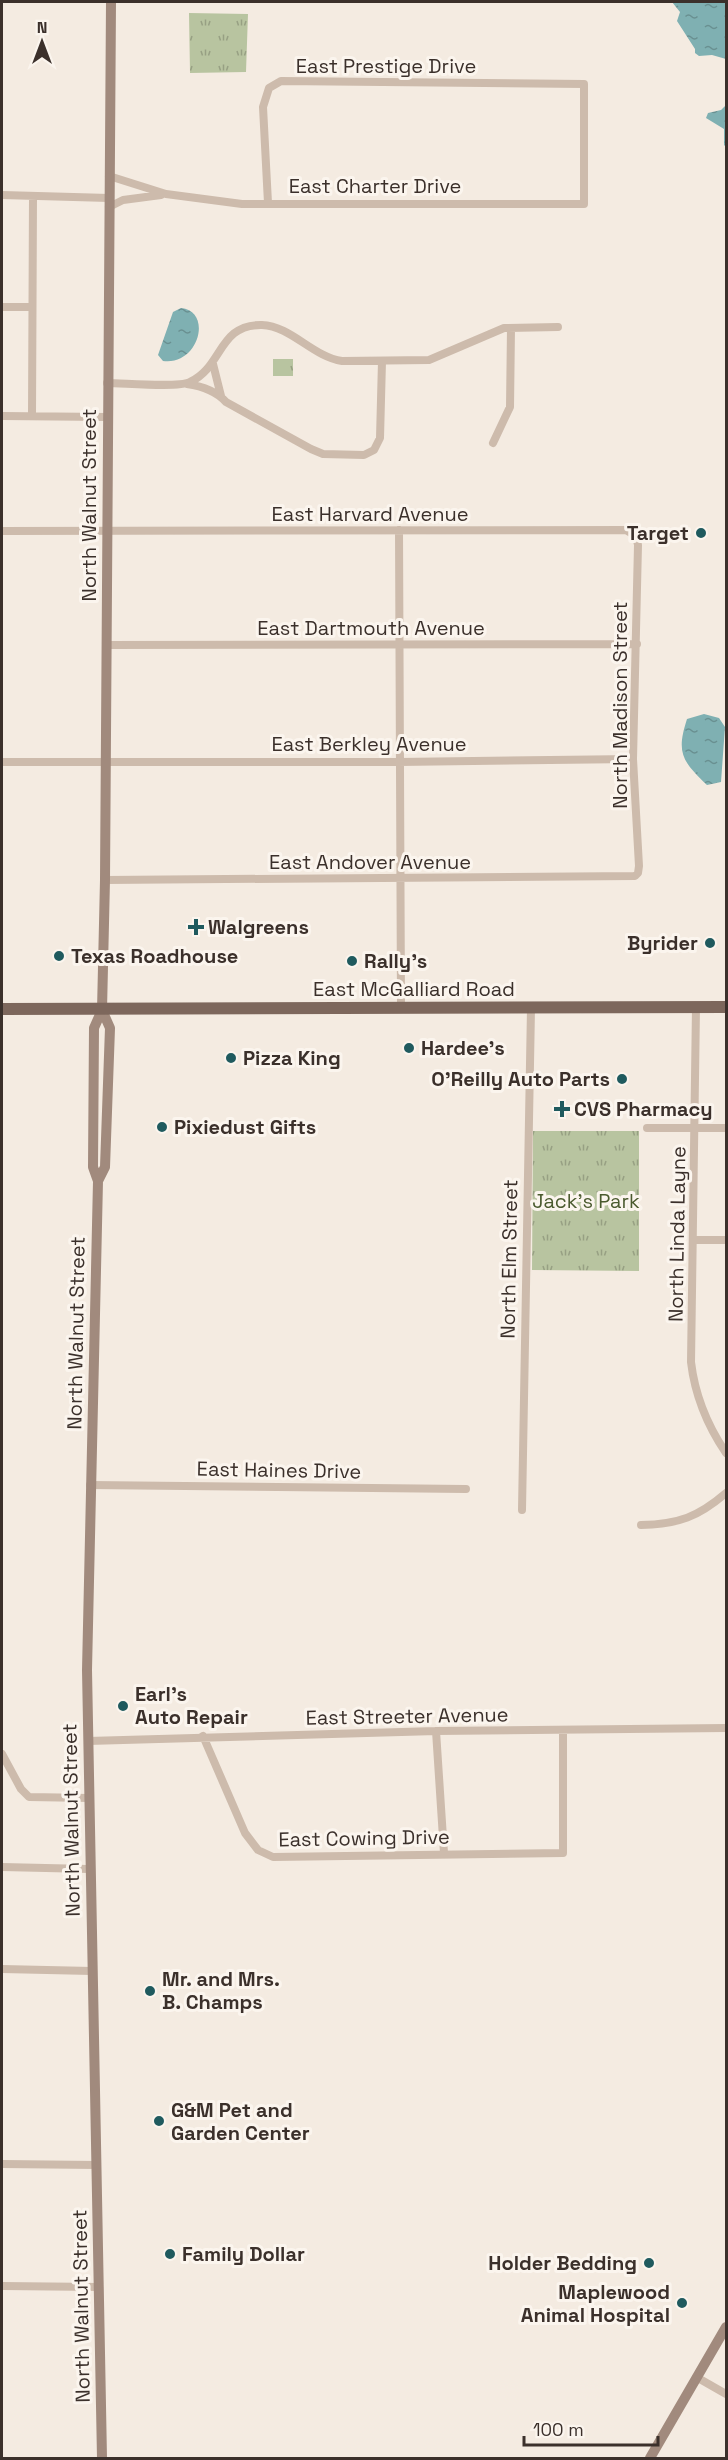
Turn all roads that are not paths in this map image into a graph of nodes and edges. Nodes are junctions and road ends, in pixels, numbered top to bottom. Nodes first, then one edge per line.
1 (111, 2) edge
2 (109, 176) junction
3 (166, 194) junction
4 (2, 195) edge
5 (33, 197) junction
6 (109, 202) junction
7 (268, 203) junction
8 (585, 204) joint
9 (2, 307) edge
10 (32, 307) junction
11 (558, 327) dead end
12 (511, 328) junction
13 (382, 361) junction
14 (213, 364) junction
15 (107, 383) junction
16 (187, 384) junction
17 (220, 396) junction
18 (2, 416) edge
19 (32, 416) junction
20 (107, 417) junction
21 (493, 444) dead end
22 (106, 530) junction
23 (399, 530) junction
24 (2, 531) edge
25 (634, 533) joint
26 (398, 644) junction
27 (637, 644) junction
28 (106, 645) junction
29 (633, 759) junction
30 (105, 760) junction
31 (2, 762) edge
32 (399, 762) junction
33 (635, 876) joint
34 (401, 878) junction
35 (105, 880) junction
36 (696, 1007) junction
37 (726, 1007) edge
38 (401, 1008) junction
39 (531, 1008) junction
40 (2, 1009) edge
41 (102, 1010) junction
42 (647, 1128) dead end
43 (726, 1128) edge
44 (695, 1129) junction
45 (694, 1240) junction
46 (726, 1240) edge
47 (726, 1453) edge
48 (90, 1485) junction
49 (466, 1489) dead end
50 (726, 1493) edge
51 (522, 1510) dead end
52 (642, 1524) dead end
53 (726, 1728) edge
54 (563, 1730) junction
55 (436, 1731) junction
56 (203, 1737) junction
57 (88, 1741) junction
58 (2, 1754) edge
59 (89, 1797) junction
60 (444, 1853) junction
61 (2, 1867) edge
62 (90, 1869) junction
63 (2, 1969) edge
64 (92, 1971) junction
65 (2, 2164) edge
66 (97, 2165) junction
67 (2, 2286) edge
68 (99, 2287) junction
69 (726, 2327) edge
70 (698, 2378) junction
71 (726, 2394) edge
72 (102, 2458) edge
73 (650, 2458) edge

1 - 2 main road, North Walnut Street
2 - 3 street, East Charter Drive
2 - 6 main road, North Walnut Street
3 - 6 street, East Charter Drive
3 - 7 street, East Charter Drive
4 - 5 street, East Charter Drive
5 - 6 street, East Charter Drive
5 - 10 street
6 - 15 main road, North Walnut Street
7 - 8 street, East Charter Drive
7 - 8 street, East Prestige Drive
9 - 10 street
10 - 19 street
11 - 12 street
12 - 13 street
12 - 21 street
13 - 14 street
13 - 17 street
14 - 16 street
14 - 17 street
15 - 16 street
15 - 20 main road, North Walnut Street
16 - 17 street
18 - 19 street
19 - 20 street
20 - 22 main road, North Walnut Street
22 - 23 street, East Harvard Avenue
22 - 24 street, East Harvard Avenue
22 - 28 main road, North Walnut Street
23 - 25 street, East Harvard Avenue
23 - 26 street
25 - 27 street, North Madison Street
26 - 27 street, East Dartmouth Avenue
26 - 28 street, East Dartmouth Avenue
26 - 32 street
27 - 29 street, North Madison Street
28 - 30 main road, North Walnut Street
29 - 32 street, East Berkley Avenue
29 - 33 street, North Madison Street
30 - 31 street, East Berkley Avenue
30 - 32 street, East Berkley Avenue
30 - 35 main road, North Walnut Street
32 - 34 street
33 - 34 street, East Andover Avenue
34 - 35 street, East Andover Avenue
34 - 38 street
35 - 41 main road, North Walnut Street
36 - 37 main road, East McGalliard Road
36 - 39 main road, East McGalliard Road
36 - 44 street, North Linda Layne
38 - 39 main road, East McGalliard Road
38 - 41 main road, East McGalliard Road
39 - 51 street, North Elm Street
40 - 41 main road, East McGalliard Road
41 - 48 main road, North Walnut Street
42 - 44 street
43 - 44 street
44 - 45 street, North Linda Layne
45 - 46 street
45 - 47 street, North Linda Layne
48 - 49 street, East Haines Drive
48 - 57 main road, North Walnut Street
50 - 52 street
53 - 54 street, East Streeter Avenue
54 - 55 street, East Streeter Avenue
54 - 60 street, East Cowing Drive
55 - 56 street, East Streeter Avenue
55 - 60 street
56 - 57 street, East Streeter Avenue
56 - 60 street, East Cowing Drive
57 - 59 main road, North Walnut Street
58 - 59 street
59 - 62 main road, North Walnut Street
61 - 62 street
62 - 64 main road, North Walnut Street
63 - 64 street
64 - 66 main road, North Walnut Street
65 - 66 street
66 - 68 main road, North Walnut Street
67 - 68 street
68 - 72 main road, North Walnut Street
69 - 70 main road
70 - 71 street
70 - 73 main road

